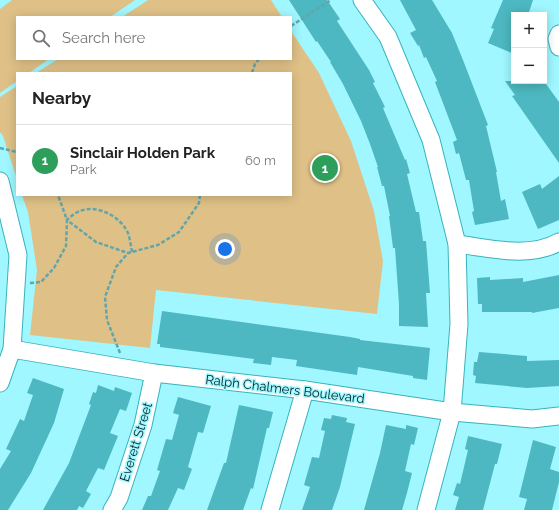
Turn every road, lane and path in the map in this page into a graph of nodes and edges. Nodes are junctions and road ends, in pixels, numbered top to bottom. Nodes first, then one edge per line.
1 (331, 0) edge
2 (362, 0) edge
3 (292, 25) edge
4 (559, 34) edge
5 (559, 47) edge
6 (258, 60) edge
7 (252, 72) edge
8 (0, 148) edge
9 (16, 152) edge
10 (0, 181) edge
11 (58, 196) edge
12 (200, 196) edge
13 (67, 220) junction
14 (559, 242) edge
15 (457, 244) junction
16 (132, 252) junction
17 (128, 253) junction
18 (16, 284) junction
19 (12, 349) junction
20 (126, 368) junction
21 (154, 373) junction
22 (0, 383) edge
23 (305, 390) junction
24 (452, 412) junction
25 (559, 416) edge
26 (112, 510) edge
27 (270, 510) edge
28 (426, 510) edge

1 - 3 path
2 - 15 street
4 - 5 street
6 - 7 path
8 - 9 path
10 - 18 street
11 - 13 path
12 - 16 path
13 - 16 path
13 - 17 path
13 - 18 path
14 - 15 street
15 - 24 street
16 - 17 path
17 - 20 path
18 - 19 street
19 - 20 street, Ralph Chalmers Boulevard
19 - 22 street
20 - 21 street, Ralph Chalmers Boulevard
21 - 23 street, Ralph Chalmers Boulevard
21 - 26 street, Everett Street
23 - 24 street, Ralph Chalmers Boulevard
23 - 27 street
24 - 25 street, Ralph Chalmers Boulevard
24 - 28 street

